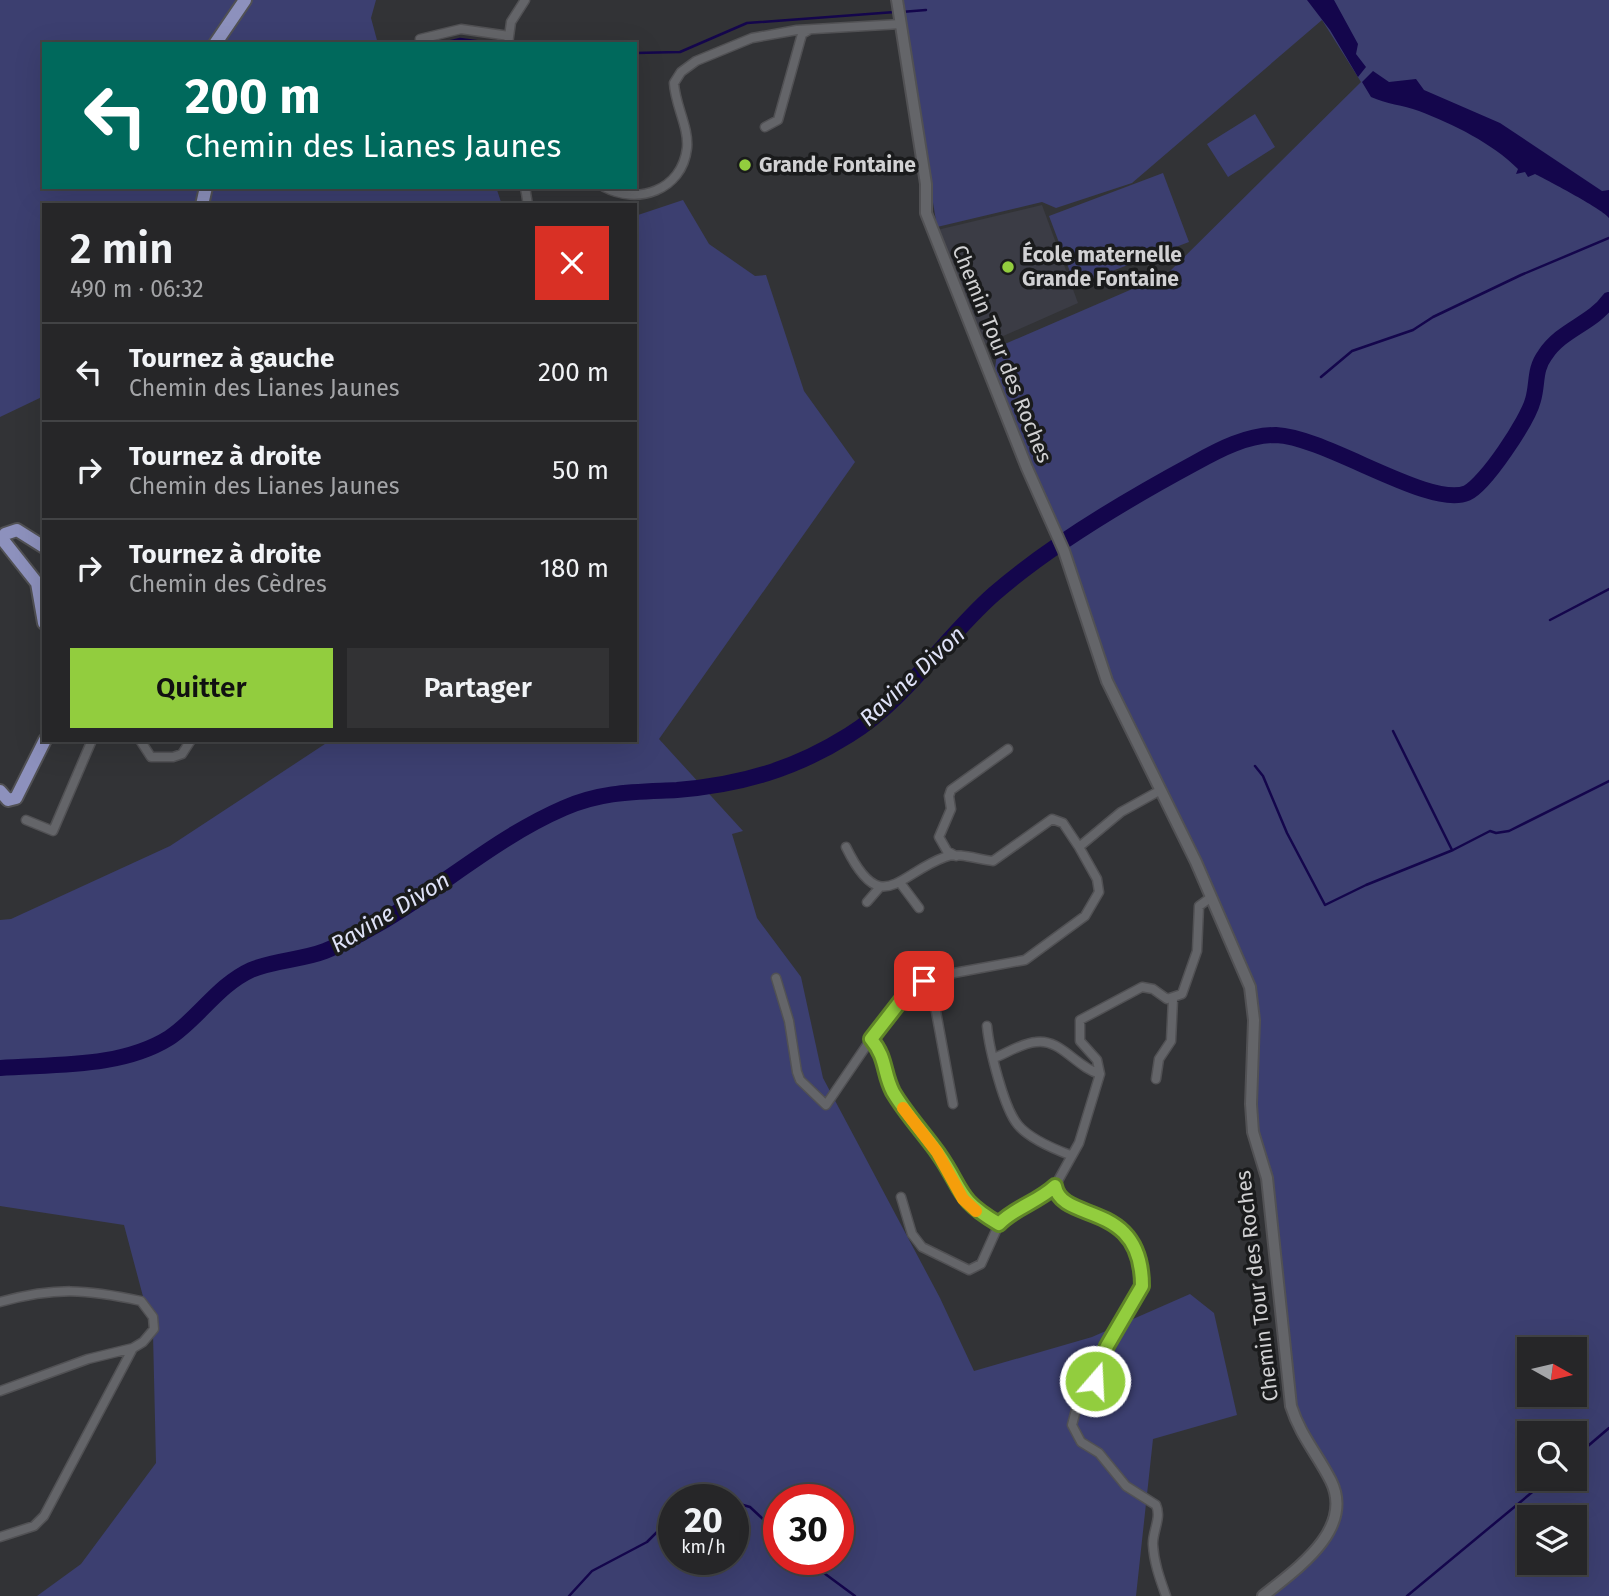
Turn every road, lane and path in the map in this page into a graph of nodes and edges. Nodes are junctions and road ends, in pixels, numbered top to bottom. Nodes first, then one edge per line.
1 (245, 0) edge
2 (525, 0) edge
3 (897, 0) edge
4 (901, 24) junction
5 (812, 29) junction
6 (420, 38) dead end
7 (508, 40) edge
8 (216, 42) edge
9 (765, 127) dead end
10 (608, 189) edge
11 (42, 546) edge
12 (42, 612) edge
13 (44, 742) edge
14 (91, 742) edge
15 (140, 742) edge
16 (190, 742) edge
17 (1008, 748) dead end
18 (0, 791) edge
19 (1159, 791) junction
20 (26, 820) dead end
21 (846, 847) dead end
22 (1079, 847) junction
23 (956, 856) junction
24 (901, 884) junction
25 (880, 887) junction
26 (1210, 898) junction
27 (867, 902) dead end
28 (919, 908) dead end
29 (776, 978) dead end
30 (930, 979) junction
31 (1173, 999) junction
32 (987, 1026) dead end
33 (871, 1039) junction
34 (994, 1058) junction
35 (1100, 1074) junction
36 (1156, 1079) dead end
37 (953, 1104) dead end
38 (1070, 1155) junction
39 (1055, 1186) junction
40 (901, 1197) dead end
41 (999, 1224) junction
42 (0, 1301) edge
43 (133, 1348) junction
44 (0, 1391) edge
45 (0, 1537) edge
46 (1166, 1596) edge
47 (1263, 1596) edge

1 - 8 main road
2 - 7 street
3 - 4 street, Chemin Tour des Roches
4 - 5 street
4 - 19 street, Chemin Tour des Roches
5 - 9 street
5 - 10 street
6 - 7 street
11 - 12 main road
13 - 18 main road
14 - 20 street
15 - 16 street
17 - 23 street
19 - 22 street
19 - 26 street, Chemin Tour des Roches
21 - 25 street
22 - 23 street
22 - 30 street
23 - 24 street
24 - 25 street
24 - 28 street
25 - 27 street
26 - 31 street
26 - 47 street, Chemin Tour des Roches
29 - 33 street
30 - 33 street
30 - 37 street
31 - 35 street
31 - 36 street
32 - 34 street
33 - 41 street
34 - 35 street
34 - 38 street
35 - 38 street
38 - 39 street
39 - 41 street
39 - 46 street
40 - 41 street
42 - 43 street
43 - 44 street
43 - 45 street

